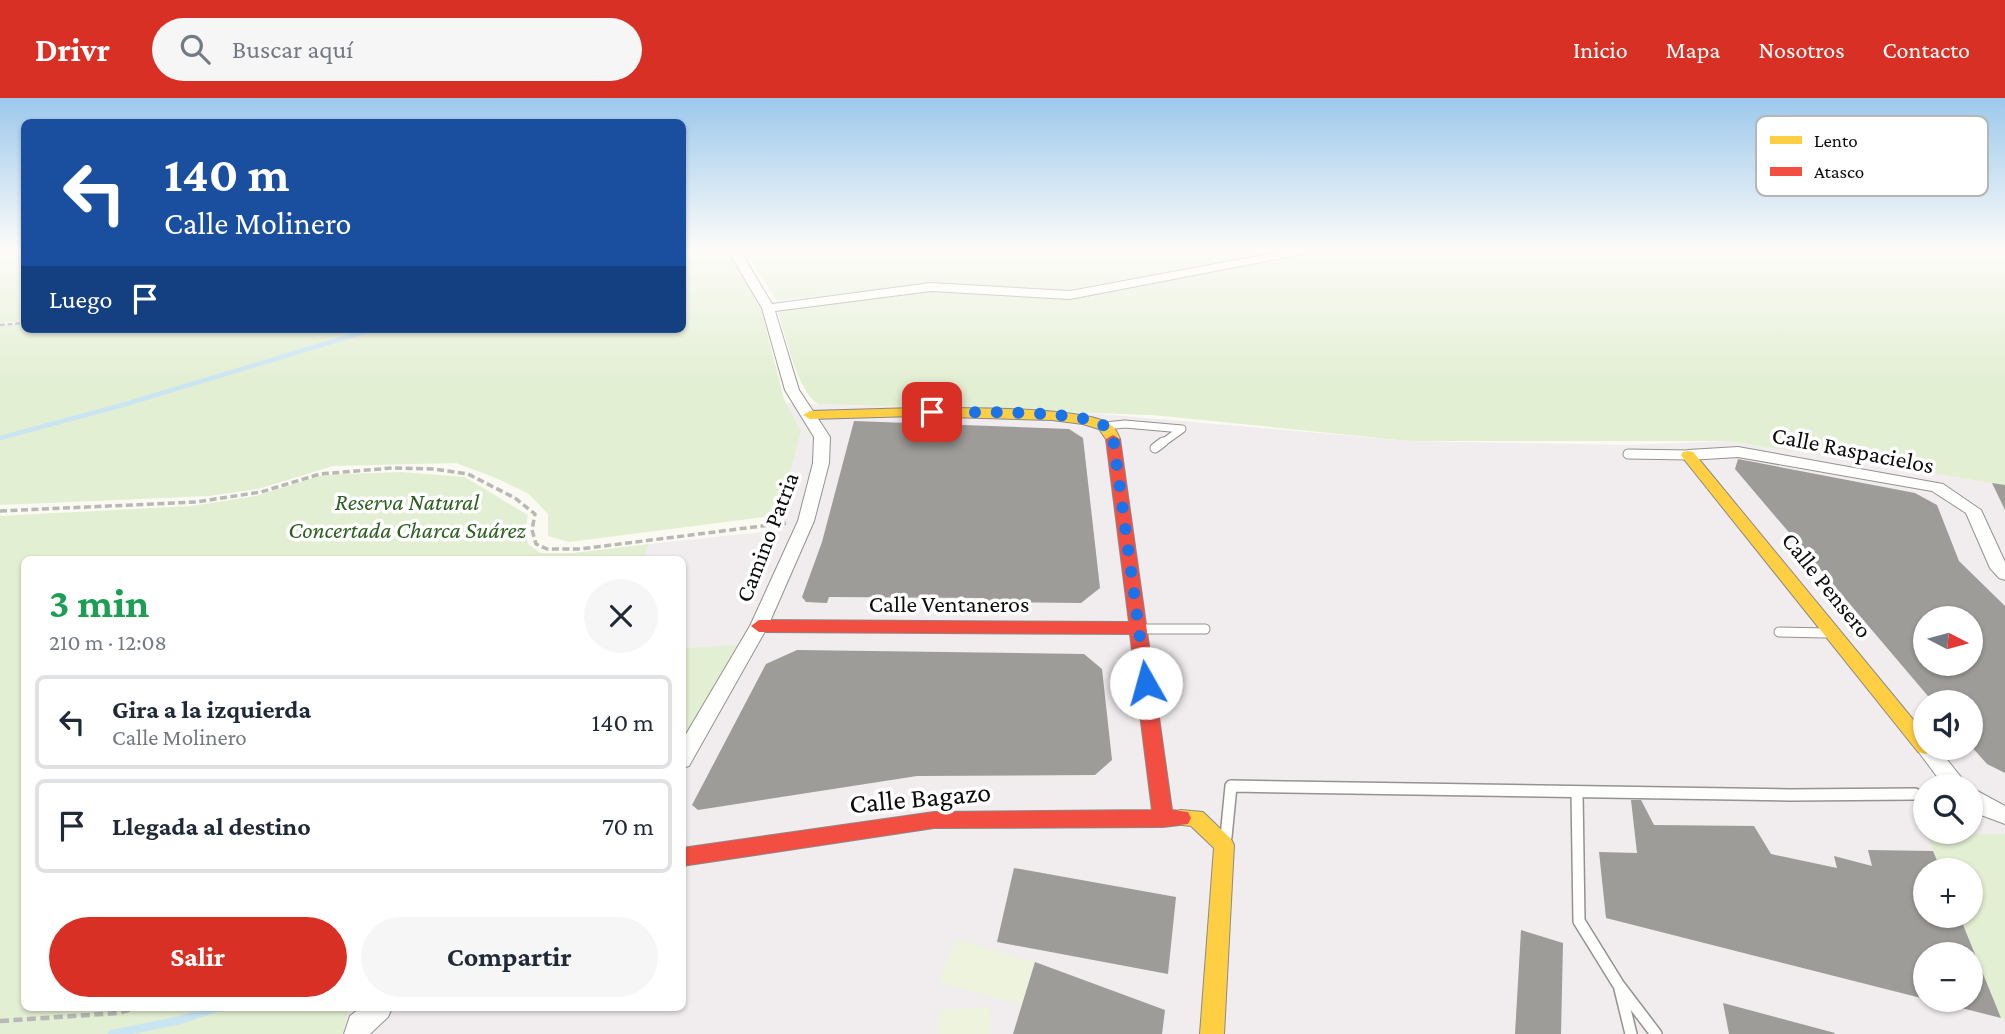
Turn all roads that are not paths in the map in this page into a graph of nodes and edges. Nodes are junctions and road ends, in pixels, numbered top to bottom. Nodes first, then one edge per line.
1 (759, 293) edge
2 (887, 293) edge
3 (1030, 293) edge
4 (1082, 293) edge
5 (768, 308) junction
6 (810, 415) junction
7 (1105, 426) junction
8 (1155, 448) dead end
9 (1628, 454) dead end
10 (1688, 455) junction
11 (2005, 575) edge
12 (759, 626) junction
13 (1139, 628) junction
14 (1205, 629) dead end
15 (1779, 632) dead end
16 (1832, 633) junction
17 (1913, 732) edge
18 (686, 753) edge
19 (1936, 760) edge
20 (1947, 774) edge
21 (1577, 792) junction
22 (1913, 794) edge
23 (1163, 819) junction
24 (1224, 845) junction
25 (686, 856) edge
26 (1618, 984) junction
27 (375, 1011) edge
28 (357, 1034) edge
29 (1212, 1034) edge
30 (1631, 1034) edge
31 (1656, 1034) edge

1 - 5 street, Camino Patria
2 - 5 street
3 - 4 street
5 - 6 street, Camino Patria
6 - 7 street
6 - 12 street, Camino Patria
7 - 8 lane
7 - 13 street
9 - 10 lane
10 - 11 street, Calle Raspacielos
10 - 16 street, Calle Pensero
12 - 13 street, Calle Ventaneros
12 - 18 street, Camino Patria
13 - 14 lane
13 - 23 street
15 - 16 lane
16 - 17 street, Calle Pensero
19 - 20 street, Calle Pensero
21 - 22 lane
21 - 24 lane
21 - 26 lane
23 - 24 street, Calle Bagazo
23 - 25 street, Calle Bagazo
24 - 29 street
26 - 30 lane
26 - 31 lane
27 - 28 street

